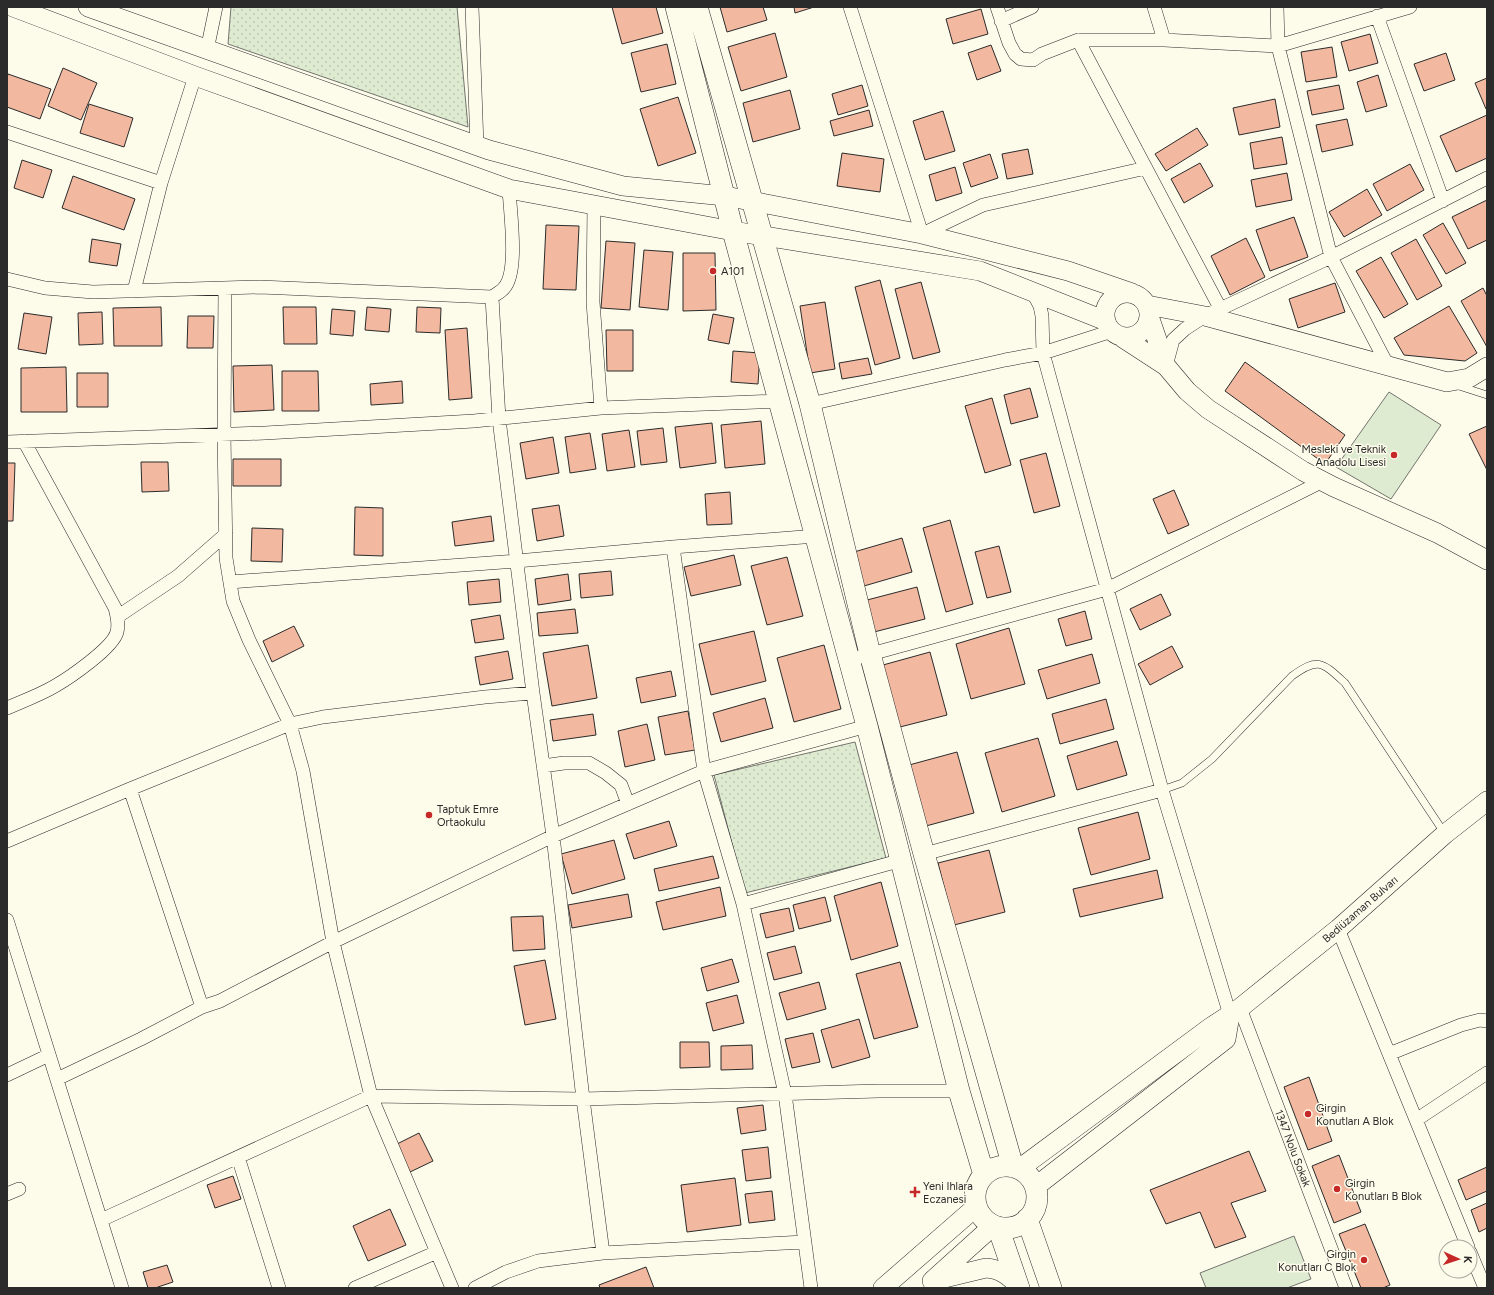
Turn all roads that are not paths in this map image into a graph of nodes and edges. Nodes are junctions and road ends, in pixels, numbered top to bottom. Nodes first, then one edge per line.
1 (13, 7) edge
2 (88, 7) edge
3 (216, 7) edge
4 (472, 7) edge
5 (676, 7) edge
6 (696, 7) edge
7 (850, 7) edge
8 (997, 7) edge
9 (1032, 7) edge
10 (1154, 7) edge
11 (1277, 7) edge
12 (1410, 7) edge
13 (1377, 16) junction
14 (1000, 21) junction
15 (1078, 40) junction
16 (1164, 40) junction
17 (1278, 46) junction
18 (207, 50) junction
19 (195, 76) junction
20 (7, 132) edge
21 (477, 146) junction
22 (1146, 168) junction
23 (1487, 178) edge
24 (161, 183) junction
25 (509, 189) junction
26 (725, 196) junction
27 (753, 201) junction
28 (1443, 201) junction
29 (594, 205) junction
30 (734, 231) junction
31 (922, 234) junction
32 (762, 235) junction
33 (1331, 257) junction
34 (7, 279) edge
35 (225, 288) junction
36 (134, 291) junction
37 (1032, 291) junction
38 (1132, 293) junction
39 (492, 297) junction
40 (1148, 312) junction
41 (1212, 312) junction
42 (1114, 330) junction
43 (1043, 353) junction
44 (1166, 366) junction
45 (1388, 366) junction
46 (1487, 367) edge
47 (1447, 382) junction
48 (1487, 395) edge
49 (780, 401) junction
50 (810, 404) junction
51 (601, 408) junction
52 (499, 419) junction
53 (224, 434) junction
54 (24, 441) junction
55 (7, 442) edge
56 (1323, 481) junction
57 (226, 534) junction
58 (816, 536) junction
59 (673, 547) junction
60 (1487, 560) edge
61 (517, 561) junction
62 (230, 582) junction
63 (1106, 589) junction
64 (117, 617) junction
65 (870, 654) junction
66 (850, 660) junction
67 (533, 693) junction
68 (7, 708) edge
69 (290, 724) junction
70 (867, 726) junction
71 (543, 766) junction
72 (704, 771) junction
73 (130, 789) junction
74 (1162, 790) junction
75 (1487, 801) edge
76 (628, 804) junction
77 (1445, 834) junction
78 (553, 836) junction
79 (7, 842) edge
80 (924, 854) junction
81 (902, 860) junction
82 (743, 904) junction
83 (7, 920) edge
84 (1338, 929) junction
85 (333, 942) junction
86 (202, 1007) junction
87 (1235, 1012) junction
88 (1487, 1021) edge
89 (1389, 1054) junction
90 (50, 1055) junction
91 (1487, 1073) edge
92 (7, 1075) edge
93 (57, 1079) junction
94 (959, 1091) junction
95 (785, 1094) junction
96 (371, 1096) junction
97 (583, 1099) junction
98 (1416, 1120) junction
99 (238, 1157) junction
100 (1016, 1168) junction
101 (984, 1175) junction
102 (1035, 1187) junction
103 (19, 1189) dead end
104 (7, 1194) edge
105 (977, 1206) junction
106 (1027, 1219) junction
107 (101, 1220) junction
108 (996, 1226) junction
109 (1465, 1239) edge
110 (804, 1242) junction
111 (437, 1252) junction
112 (604, 1253) junction
113 (1478, 1271) edge
114 (929, 1285) edge
115 (1019, 1287) edge
116 (122, 1288) edge
117 (279, 1288) edge
118 (355, 1288) edge
119 (452, 1288) edge
120 (475, 1288) edge
121 (811, 1288) edge
122 (883, 1288) edge
123 (1051, 1288) edge
124 (1346, 1288) edge
125 (1485, 1288) edge

1 - 19 street
2 - 18 street
3 - 18 street
4 - 21 street
5 - 26 main road
6 - 27 main road
7 - 31 street
8 - 14 street
9 - 14 street
10 - 16 street
11 - 17 street
12 - 13 street
13 - 17 street
13 - 28 street
14 - 15 street
15 - 16 street
15 - 22 street
16 - 17 street
17 - 33 street
18 - 21 street
19 - 24 street
19 - 25 street
20 - 24 street
21 - 26 street
22 - 31 street
22 - 41 street
23 - 28 street
24 - 36 street
25 - 29 street
25 - 39 street
26 - 27 street
26 - 30 main road
27 - 31 street
27 - 32 main road
28 - 33 street
29 - 30 street
29 - 51 street
30 - 32 street
30 - 49 main road
31 - 38 street
32 - 37 street
32 - 50 main road
33 - 41 street
33 - 45 street
34 - 36 street
35 - 36 street
35 - 39 street
35 - 53 street
37 - 42 street
37 - 43 street, 1347 Nolu Sokak
38 - 40 street
38 - 42 street
39 - 52 street
40 - 41 street
40 - 42 street
40 - 44 street
41 - 44 street
41 - 45 street
42 - 43 street
42 - 44 street
43 - 50 street
43 - 63 street, 1347 Nolu Sokak
44 - 56 street
45 - 47 street
46 - 47 street
47 - 48 lane
49 - 51 street
49 - 58 main road
50 - 65 main road
51 - 52 street
52 - 53 street
52 - 61 street
53 - 54 street
53 - 57 street
54 - 55 street
54 - 64 street
56 - 60 street
56 - 63 street
57 - 62 street
57 - 64 street
58 - 59 street
58 - 66 main road
59 - 61 street
59 - 72 street
61 - 62 street
61 - 67 street
62 - 69 street
63 - 65 street
63 - 74 street, 1347 Nolu Sokak
64 - 68 street
65 - 66 street
65 - 80 main road
66 - 70 main road
67 - 69 street
67 - 71 street
69 - 73 street
69 - 85 street
70 - 72 street
70 - 81 main road
71 - 76 street
71 - 78 street
72 - 76 street
72 - 82 street
73 - 79 street
73 - 86 street
74 - 77 lane
74 - 80 street
74 - 87 street, 1347 Nolu Sokak
75 - 77 street, Bediüzaman Bulvarı
76 - 78 street
77 - 84 street, Bediüzaman Bulvarı
78 - 85 street
78 - 97 street
80 - 100 main road
81 - 82 street
81 - 94 main road
82 - 95 street
83 - 90 street
84 - 87 street, Bediüzaman Bulvarı
84 - 89 street
85 - 86 street
85 - 96 street
86 - 93 street
87 - 100 street, Bediüzaman Bulvarı
87 - 102 street
87 - 124 street, 1347 Nolu Sokak
88 - 89 street
89 - 98 street
90 - 92 street
90 - 93 street
91 - 98 street
93 - 107 street
94 - 95 street
94 - 101 main road
95 - 97 street
95 - 110 street
96 - 97 street
96 - 99 street
96 - 111 street
97 - 112 street
98 - 109 street
99 - 107 street
99 - 117 street
100 - 101 main road
100 - 102 main road
101 - 105 main road
102 - 106 main road
103 - 104 street
105 - 108 main road
105 - 122 street
106 - 108 main road
106 - 123 main road
107 - 116 street
108 - 114 street
108 - 115 main road
110 - 112 street
110 - 121 street
111 - 118 street
111 - 119 street
112 - 120 street
113 - 125 street
114 - 115 street

